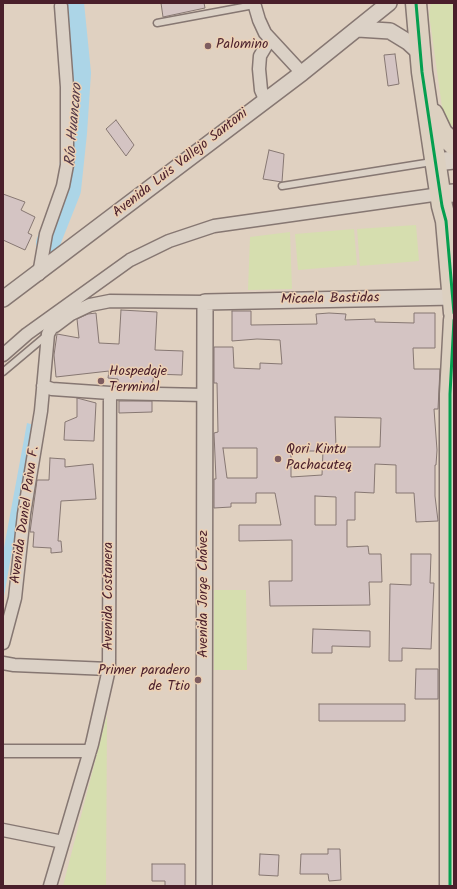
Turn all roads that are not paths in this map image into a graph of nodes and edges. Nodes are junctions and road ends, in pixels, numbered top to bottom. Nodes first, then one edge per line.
1 (389, 3) edge
2 (416, 3) edge
3 (254, 4) edge
4 (61, 6) dead end
5 (157, 23) dead end
6 (358, 29) junction
7 (270, 39) junction
8 (421, 62) junction
9 (302, 73) junction
10 (266, 99) junction
11 (454, 145) edge
12 (445, 161) edge
13 (282, 186) dead end
14 (447, 194) edge
15 (39, 274) junction
16 (3, 299) edge
17 (205, 302) junction
18 (454, 302) edge
19 (66, 306) junction
20 (454, 320) edge
21 (48, 334) junction
22 (3, 355) edge
23 (3, 372) edge
24 (43, 386) junction
25 (110, 393) junction
26 (205, 395) junction
27 (3, 643) edge
28 (3, 663) edge
29 (109, 668) junction
30 (3, 751) edge
31 (90, 751) junction
32 (3, 830) edge
33 (63, 842) junction
34 (50, 886) edge
35 (204, 886) edge
36 (450, 886) edge

1 - 6 street, Avenida Luis Vallejo Santoni
2 - 8 highway
3 - 5 lane
3 - 7 street
4 - 15 street
6 - 8 street
6 - 9 street, Avenida Luis Vallejo Santoni
7 - 9 street
7 - 10 street
8 - 11 highway
8 - 12 highway
9 - 10 street, Avenida Luis Vallejo Santoni
10 - 15 street, Avenida Luis Vallejo Santoni
12 - 13 lane
12 - 14 highway
14 - 18 highway
14 - 19 street
15 - 16 street, Avenida Luis Vallejo Santoni
17 - 18 street, Micaela Bastidas
17 - 21 street
17 - 26 street, Avenida Jorge Chávez
19 - 21 street
19 - 22 street
20 - 36 highway
21 - 23 lane
21 - 24 street, Avenida Daniel Paiva F.
24 - 25 street
24 - 27 street, Avenida Daniel Paiva F.
25 - 26 street
25 - 29 street, Avenida Costanera
26 - 35 street, Avenida Jorge Chávez
28 - 29 street
29 - 31 street, Avenida Costanera
30 - 31 street
31 - 33 street, Avenida Costanera
32 - 33 street
33 - 34 street, Avenida Costanera

